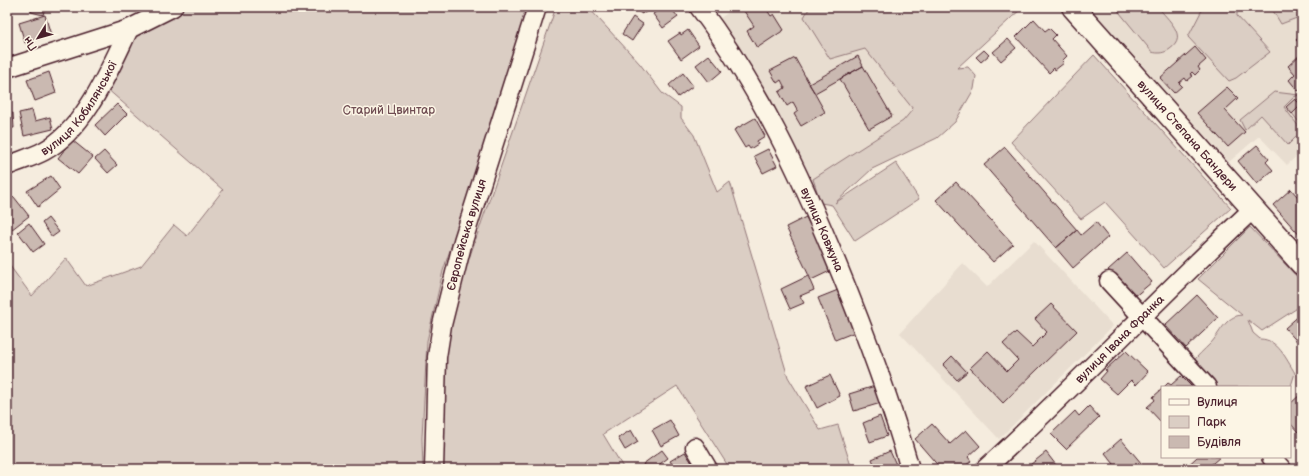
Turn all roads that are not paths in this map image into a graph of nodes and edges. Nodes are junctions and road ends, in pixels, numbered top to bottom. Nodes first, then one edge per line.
1 (173, 7) edge
2 (536, 7) edge
3 (699, 7) edge
4 (1073, 7) edge
5 (129, 29) junction
6 (7, 68) edge
7 (7, 166) edge
8 (1252, 209) junction
9 (1302, 264) edge
10 (1109, 281) dead end
11 (1142, 316) junction
12 (1206, 386) edge
13 (695, 447) dead end
14 (1272, 458) edge
15 (434, 469) edge
16 (708, 469) edge
17 (910, 469) edge
18 (985, 469) edge
19 (1282, 469) edge

1 - 5 street
2 - 15 street, Європейська вулиця
3 - 17 street, вулиця Ковжуна
4 - 8 main road, вулиця Степана Бандери
5 - 6 street
5 - 7 street, вулиця Кобилянської
8 - 9 main road, вулиця Степана Бандери
8 - 11 street, вулиця Івана Франка
10 - 11 street
11 - 12 street
11 - 18 street, вулиця Івана Франка
13 - 16 street
14 - 19 street

